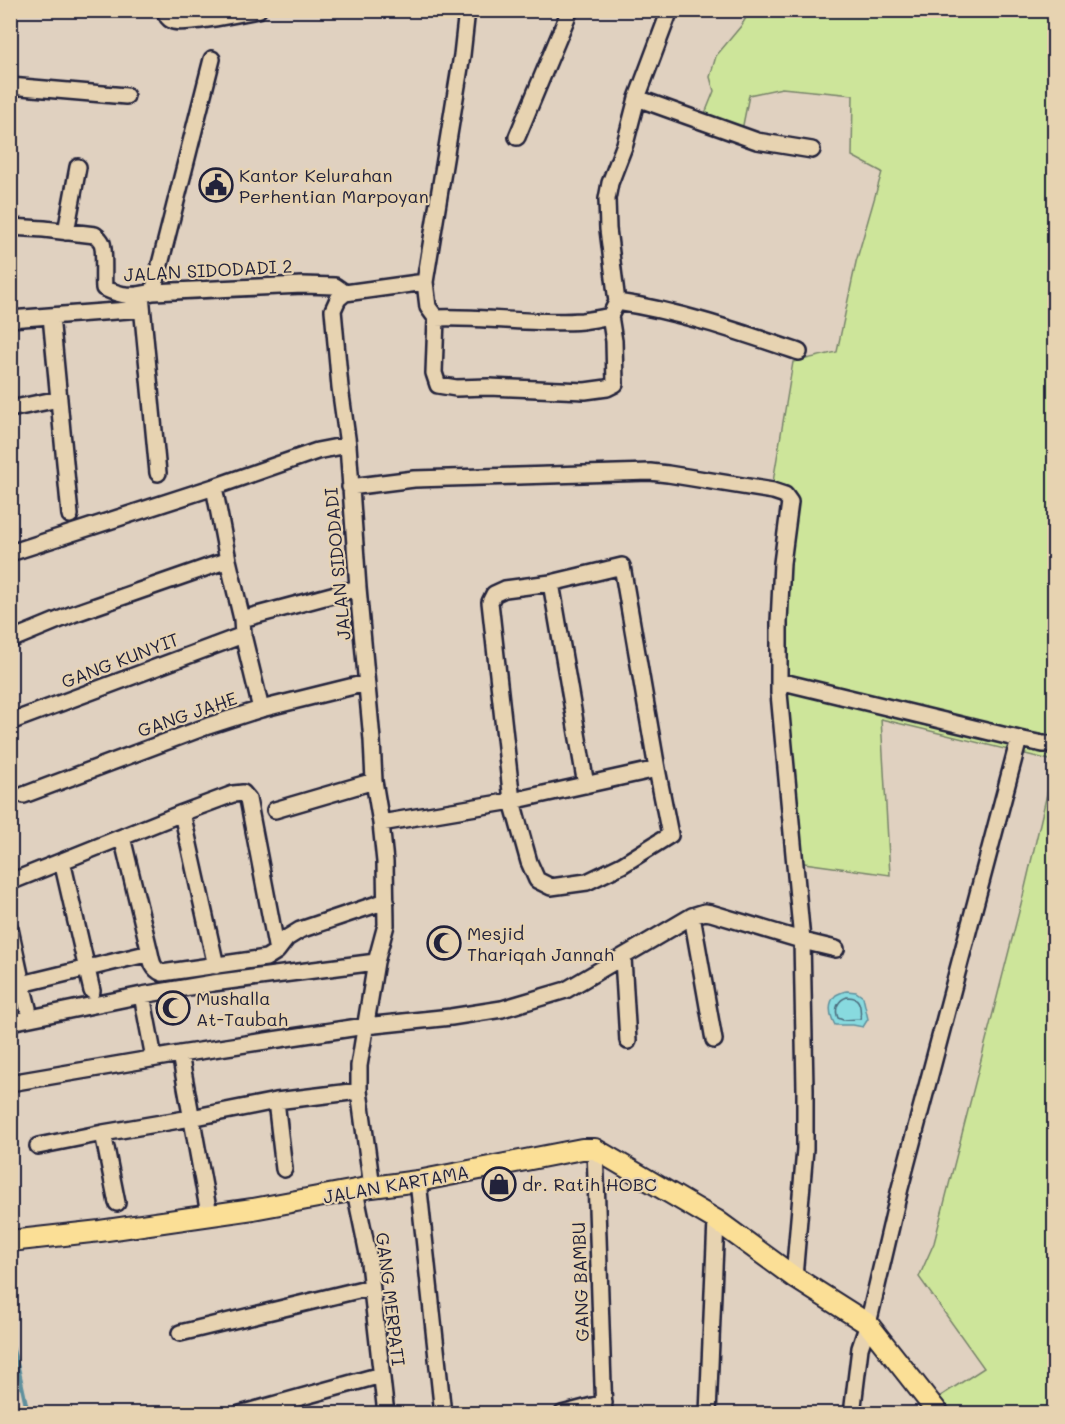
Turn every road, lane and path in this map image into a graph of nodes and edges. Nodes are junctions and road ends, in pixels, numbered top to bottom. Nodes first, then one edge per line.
1 (165, 10) edge
2 (258, 10) edge
3 (467, 10) edge
4 (570, 10) edge
5 (670, 10) edge
6 (212, 59) dead end
7 (10, 86) edge
8 (126, 96) dead end
9 (637, 98) junction
10 (518, 137) dead end
11 (812, 150) dead end
12 (78, 167) dead end
13 (10, 227) edge
14 (66, 232) junction
15 (425, 282) junction
16 (345, 293) junction
17 (145, 299) junction
18 (613, 309) junction
19 (51, 316) junction
20 (436, 318) junction
21 (10, 319) edge
22 (799, 352) dead end
23 (59, 399) junction
24 (10, 409) edge
25 (348, 445) junction
26 (158, 473) dead end
27 (214, 487) junction
28 (350, 487) junction
29 (70, 515) dead end
30 (10, 553) edge
31 (228, 560) junction
32 (550, 583) junction
33 (358, 588) junction
34 (243, 627) junction
35 (10, 640) edge
36 (779, 681) junction
37 (366, 682) junction
38 (261, 709) junction
39 (10, 722) edge
40 (1019, 739) junction
41 (1054, 744) edge
42 (657, 769) junction
43 (374, 781) junction
44 (586, 785) junction
45 (24, 795) dead end
46 (512, 801) junction
47 (275, 810) dead end
48 (182, 813) junction
49 (381, 823) junction
50 (122, 837) junction
51 (62, 861) junction
52 (10, 882) edge
53 (386, 901) junction
54 (692, 916) junction
55 (10, 929) edge
56 (802, 940) junction
57 (836, 949) dead end
58 (277, 951) junction
59 (150, 954) junction
60 (623, 958) junction
61 (376, 962) junction
62 (216, 966) junction
63 (87, 968) junction
64 (22, 984) junction
65 (92, 991) dead end
66 (142, 995) junction
67 (28, 1008) dead end
68 (12, 1022) edge
69 (365, 1026) junction
70 (714, 1040) dead end
71 (628, 1041) dead end
72 (180, 1054) junction
73 (154, 1058) junction
74 (10, 1083) edge
75 (358, 1091) junction
76 (276, 1101) junction
77 (191, 1118) junction
78 (103, 1133) junction
79 (38, 1146) dead end
80 (595, 1149) junction
81 (284, 1169) dead end
82 (418, 1181) junction
83 (364, 1189) junction
84 (117, 1203) dead end
85 (209, 1214) junction
86 (716, 1220) junction
87 (14, 1241) edge
88 (794, 1277) junction
89 (371, 1287) junction
90 (868, 1324) junction
91 (180, 1333) dead end
92 (381, 1375) junction
93 (604, 1408) edge
94 (935, 1412) edge
95 (240, 1413) edge
96 (386, 1413) edge
97 (443, 1413) edge
98 (562, 1413) edge
99 (708, 1413) edge
100 (852, 1413) edge

1 - 2 street
3 - 15 street
4 - 10 street
5 - 9 street
6 - 17 street
7 - 8 street
9 - 11 street
9 - 18 street
12 - 14 street
13 - 14 street, JALAN SIDODADI 2
14 - 17 street, JALAN SIDODADI 2
15 - 16 street
15 - 20 street
16 - 17 street, JALAN SIDODADI 2
16 - 25 street, JALAN SIDODADI
17 - 19 street
17 - 26 street
18 - 20 street
18 - 20 street
18 - 22 street
19 - 21 street
19 - 23 street
23 - 24 street
23 - 29 street
25 - 27 street
25 - 28 street, JALAN SIDODADI
27 - 30 street
27 - 31 street
28 - 33 street, JALAN SIDODADI
28 - 36 street
31 - 34 street
31 - 35 street
32 - 42 street
32 - 44 street
32 - 46 street
33 - 34 street, GANG KUNYIT
33 - 37 street, JALAN SIDODADI
34 - 38 street
34 - 39 street, GANG KUNYIT
36 - 40 street
36 - 56 street
37 - 38 street, GANG JAHE
37 - 43 street, JALAN SIDODADI
38 - 45 street, GANG JAHE
40 - 41 street
40 - 90 street
42 - 44 street
42 - 46 street
43 - 47 street
43 - 49 street, JALAN SIDODADI
44 - 46 street
46 - 49 street
48 - 50 street
48 - 58 street
48 - 62 street
49 - 53 street, JALAN SIDODADI
50 - 51 street
50 - 59 street
51 - 52 street
51 - 63 street
53 - 58 street
53 - 61 street, JALAN SIDODADI
54 - 56 street
54 - 60 street
54 - 70 street
55 - 64 street
56 - 57 street
56 - 88 street
58 - 62 street
59 - 62 street
59 - 63 street
60 - 69 street
60 - 71 street
61 - 66 street
61 - 69 street, JALAN SIDODADI
63 - 64 street
63 - 65 street
64 - 67 street
66 - 68 street
66 - 73 street
69 - 72 street
69 - 75 street, JALAN SIDODADI
72 - 73 street
72 - 77 street
73 - 74 street
75 - 76 street
75 - 83 street, JALAN SIDODADI
76 - 77 street
76 - 81 street
77 - 78 street
77 - 85 street
78 - 79 street
78 - 84 street
80 - 82 main road, JALAN KARTAMA
80 - 86 main road
80 - 93 street, GANG BAMBU
82 - 83 main road, JALAN KARTAMA
82 - 97 street
83 - 85 main road, JALAN KARTAMA
83 - 89 street, GANG MERPATI
85 - 87 main road, JALAN KARTAMA
86 - 88 main road
86 - 99 street
88 - 90 main road
89 - 91 street
89 - 92 street, GANG MERPATI
90 - 94 main road
90 - 100 street
92 - 95 street
92 - 96 street, GANG MERPATI
93 - 98 street

